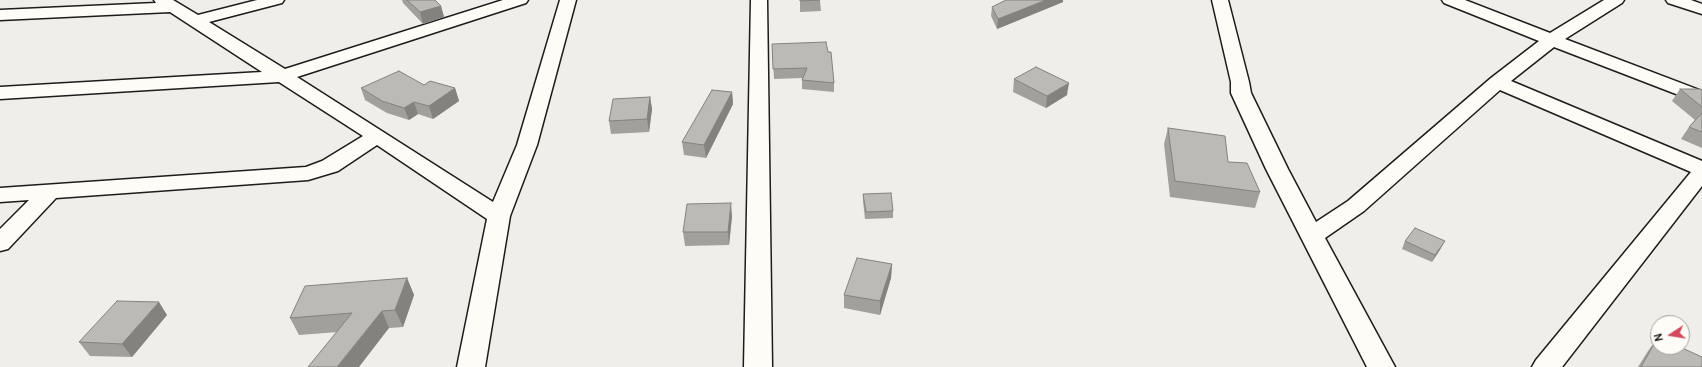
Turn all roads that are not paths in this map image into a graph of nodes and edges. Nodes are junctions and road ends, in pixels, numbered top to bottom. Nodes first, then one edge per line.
1 (276, 0) edge
2 (520, 0) edge
3 (568, 0) edge
4 (759, 0) edge
5 (1220, 0) edge
6 (1450, 0) edge
7 (1616, 0) edge
8 (1674, 0) edge
9 (167, 4) edge
10 (242, 4) edge
11 (1702, 9) edge
12 (0, 16) edge
13 (195, 21) junction
14 (1552, 39) junction
15 (283, 76) junction
16 (1498, 82) junction
17 (0, 93) edge
18 (1702, 98) edge
19 (377, 136) junction
20 (1702, 170) edge
21 (49, 192) junction
22 (0, 196) edge
23 (499, 216) junction
24 (1312, 236) junction
25 (0, 244) edge
26 (471, 367) edge
27 (758, 367) edge
28 (1381, 367) edge
29 (1546, 367) edge

1 - 10 street
2 - 15 street
3 - 23 street
4 - 27 street
5 - 24 street
6 - 14 street
7 - 14 street
8 - 11 street
9 - 12 street
9 - 13 street
10 - 13 street
13 - 15 street
14 - 16 street
14 - 18 street
15 - 17 street
15 - 19 street
16 - 20 street
16 - 24 street
19 - 21 street
19 - 23 street
20 - 29 street
21 - 22 street
21 - 25 street
23 - 26 street
24 - 28 street

